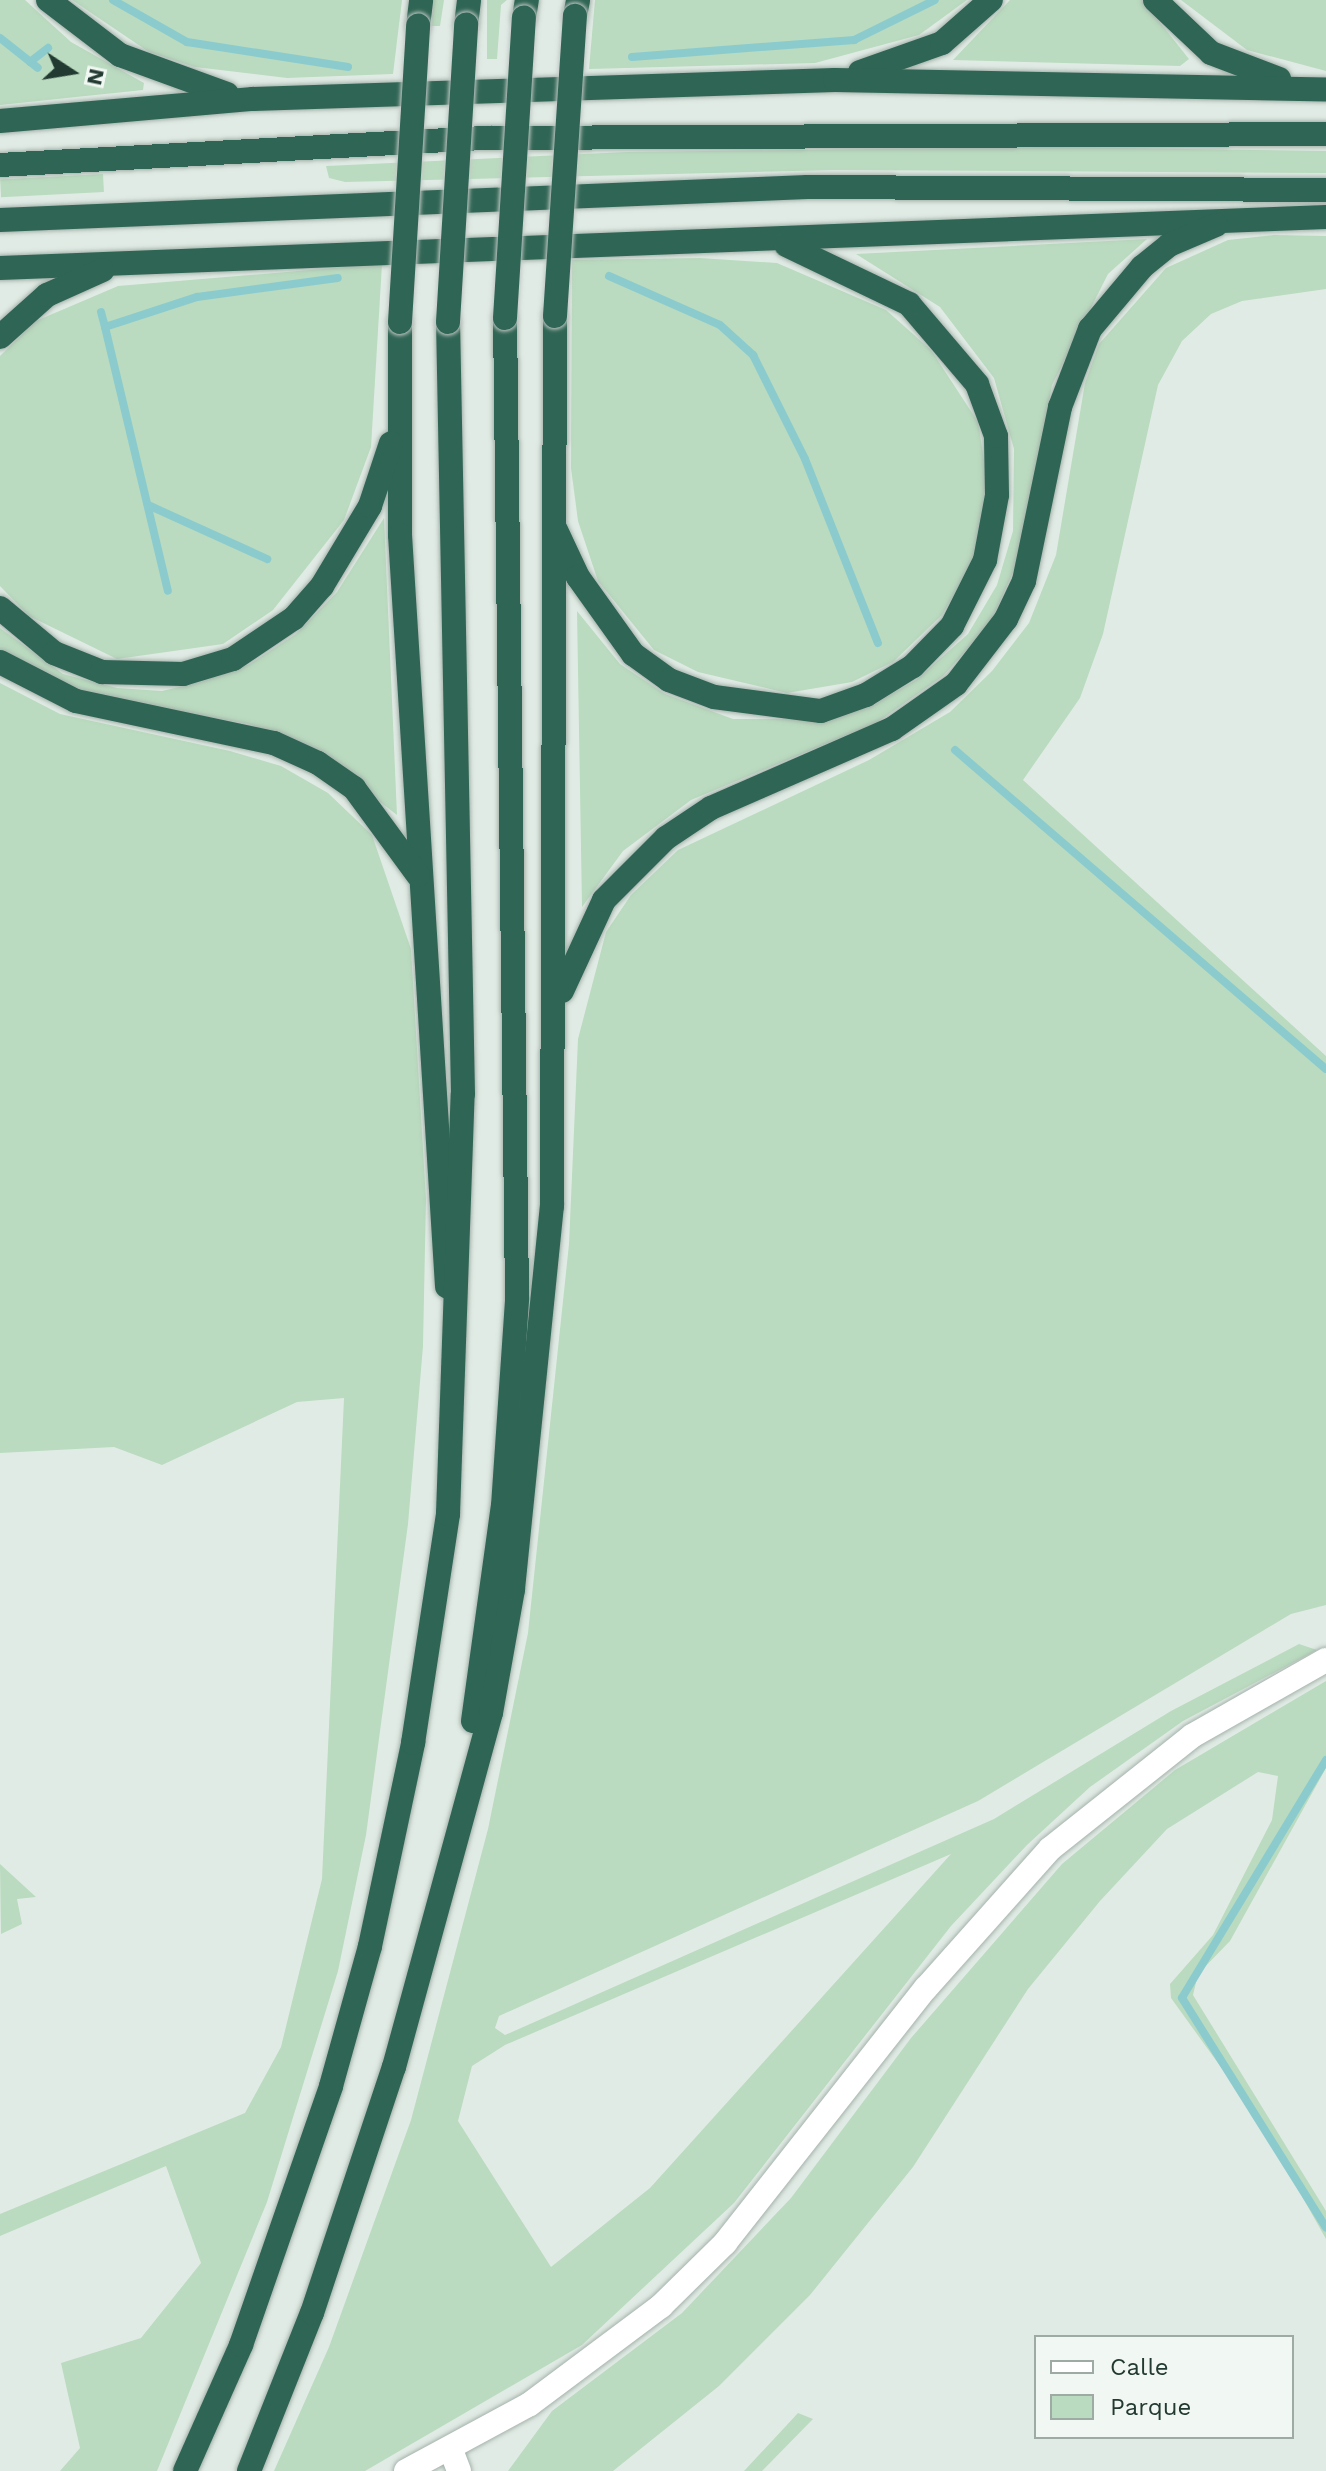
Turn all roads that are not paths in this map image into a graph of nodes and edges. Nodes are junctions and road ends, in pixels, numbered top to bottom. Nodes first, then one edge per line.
1 (48, 0) edge
2 (421, 0) edge
3 (469, 0) edge
4 (991, 0) edge
5 (1155, 0) edge
6 (576, 8) edge
7 (526, 9) edge
8 (835, 80) junction
9 (1319, 88) edge
10 (253, 99) junction
11 (0, 121) edge
12 (1326, 134) edge
13 (0, 165) edge
14 (1326, 190) edge
15 (1237, 217) junction
16 (1326, 217) edge
17 (0, 220) edge
18 (774, 240) junction
19 (126, 262) junction
20 (0, 268) edge
21 (0, 337) edge
22 (398, 413) junction
23 (551, 520) junction
24 (0, 608) edge
25 (0, 662) edge
26 (422, 882) junction
27 (557, 1004) junction
28 (456, 1421) junction
29 (1326, 1660) edge
30 (440, 1896) junction
31 (455, 2460) edge
32 (185, 2471) edge
33 (249, 2471) edge
34 (406, 2471) edge

1 - 10 highway
2 - 22 highway, bridge
3 - 28 highway, bridge
4 - 8 highway
5 - 9 highway
6 - 23 highway, bridge
7 - 30 highway, bridge
8 - 9 highway
8 - 10 highway
10 - 11 highway
12 - 13 highway
14 - 17 highway
15 - 16 highway
15 - 18 highway
15 - 27 highway
18 - 19 highway
18 - 23 highway
19 - 20 highway
19 - 21 highway
22 - 24 highway
22 - 26 highway
23 - 27 highway
25 - 26 highway
26 - 28 highway
27 - 30 highway
28 - 32 highway
29 - 31 street
30 - 33 highway
31 - 34 street

